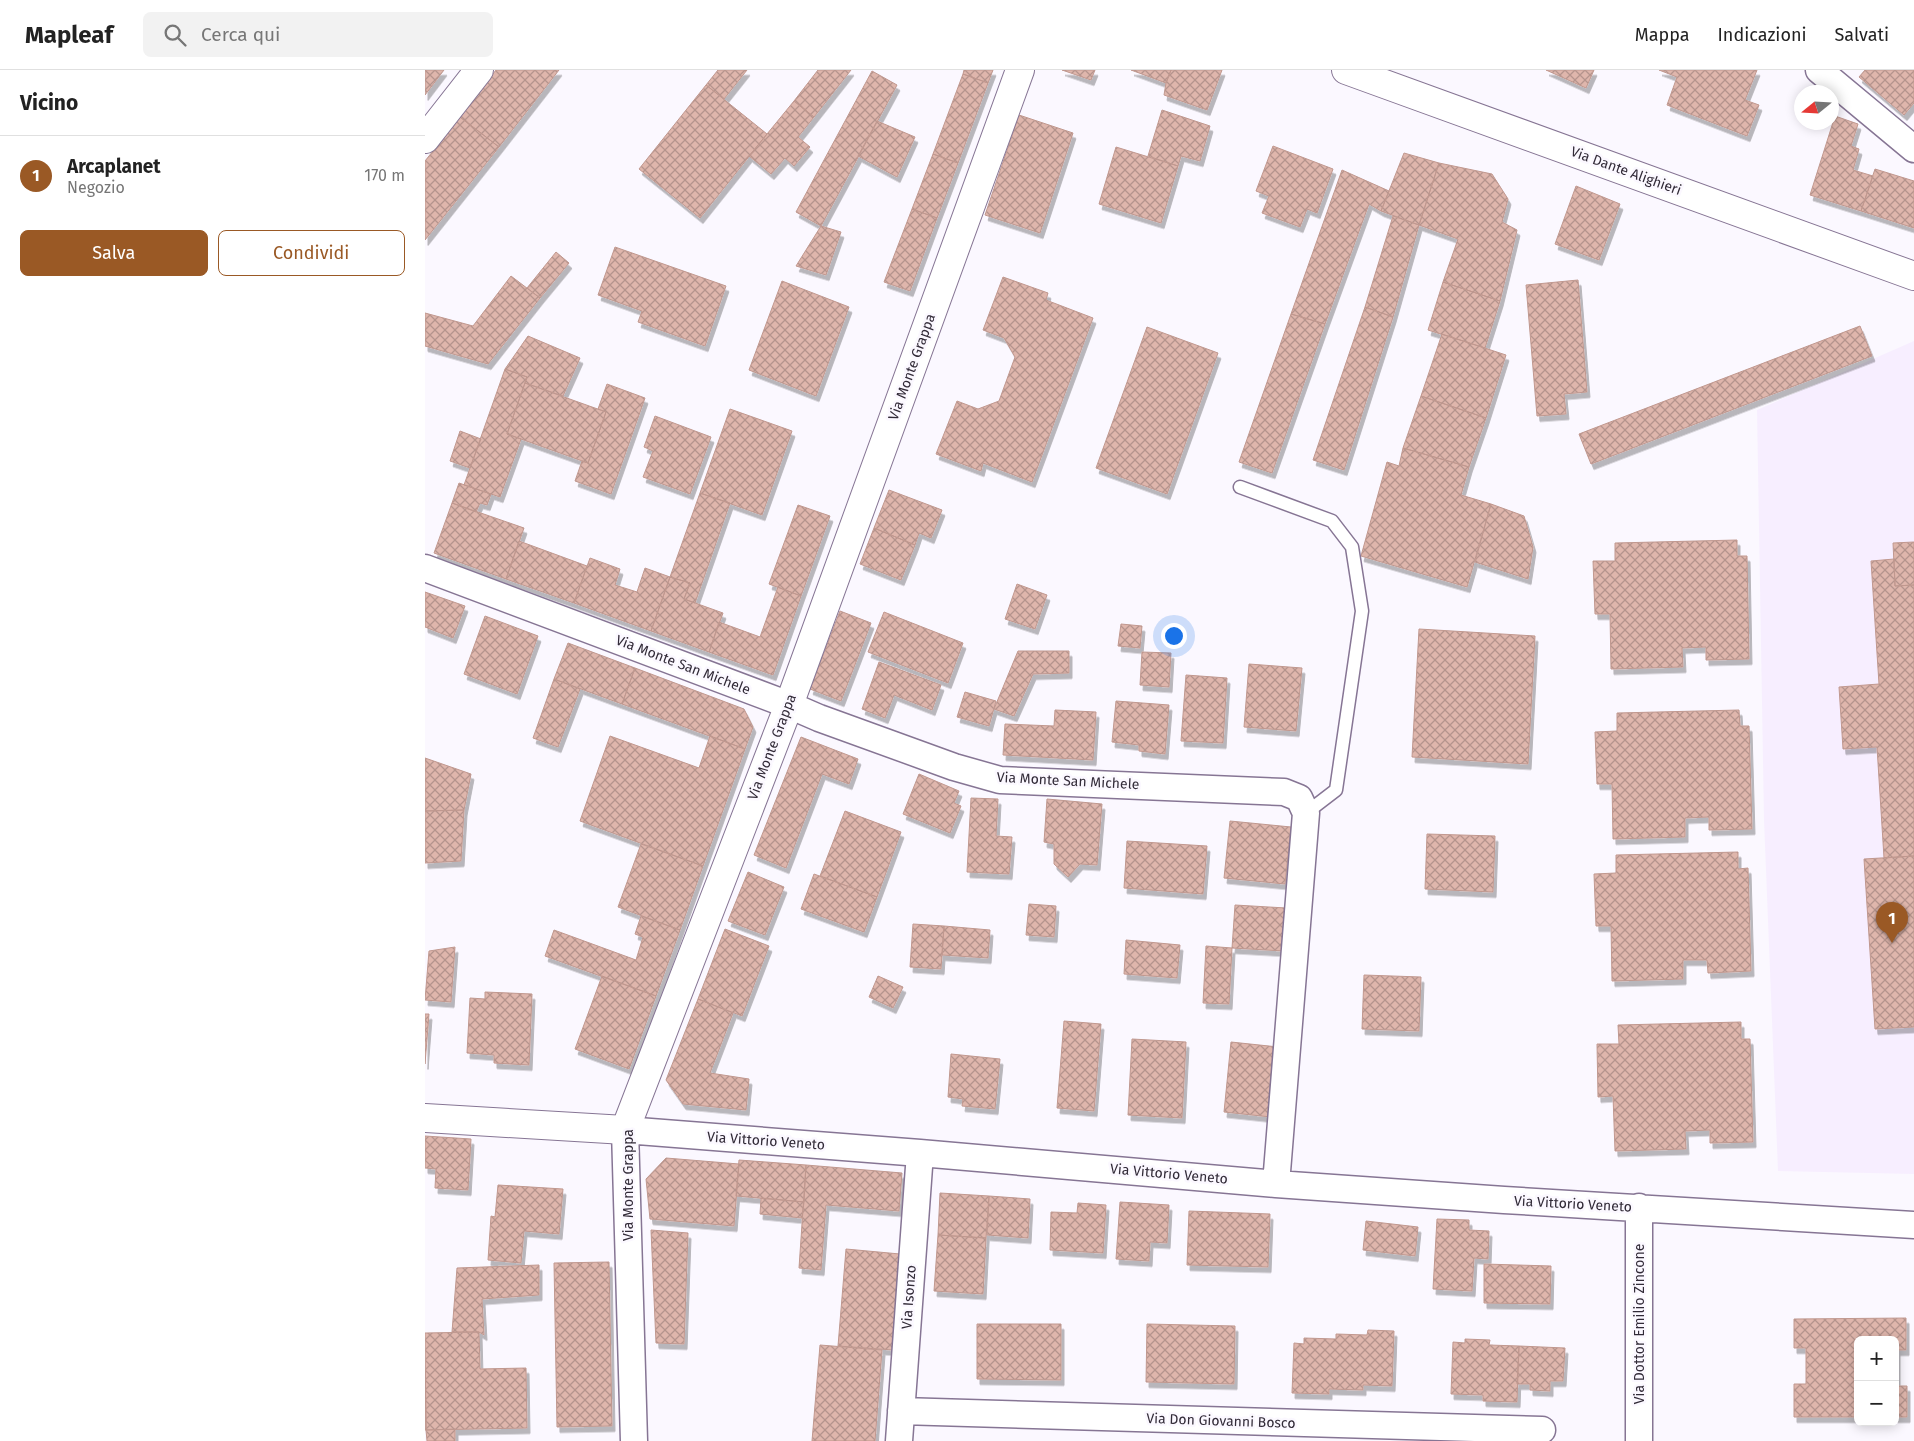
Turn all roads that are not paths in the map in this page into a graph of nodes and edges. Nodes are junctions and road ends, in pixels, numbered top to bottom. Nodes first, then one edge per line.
1 (479, 70) edge
2 (1021, 70) edge
3 (1346, 70) edge
4 (1819, 70) edge
5 (425, 139) edge
6 (1914, 149) edge
7 (1912, 274) edge
8 (1240, 486) dead end
9 (425, 568) edge
10 (789, 705) junction
11 (1306, 813) junction
12 (425, 1118) edge
13 (625, 1130) junction
14 (919, 1153) junction
15 (1276, 1184) junction
16 (1639, 1207) junction
17 (1914, 1225) edge
18 (901, 1411) junction
19 (1542, 1430) dead end
20 (634, 1441) edge
21 (899, 1441) edge
22 (1639, 1441) edge

1 - 5 street
2 - 10 street, Via Monte Grappa
3 - 7 street, Via Dante Alighieri
4 - 6 street
8 - 11 lane
9 - 10 street, Via Monte San Michele
10 - 11 street, Via Monte San Michele
10 - 13 street, Via Monte Grappa
11 - 15 street
12 - 13 street, Via Vittorio Veneto
13 - 14 street, Via Vittorio Veneto
13 - 20 street, Via Monte Grappa
14 - 15 street, Via Vittorio Veneto
14 - 18 street, Via Isonzo
15 - 16 street, Via Vittorio Veneto
16 - 17 street, Via Vittorio Veneto
16 - 22 street, Via Dottor Emilio Zincone
18 - 19 street, Via Don Giovanni Bosco
18 - 21 street, Via Isonzo

